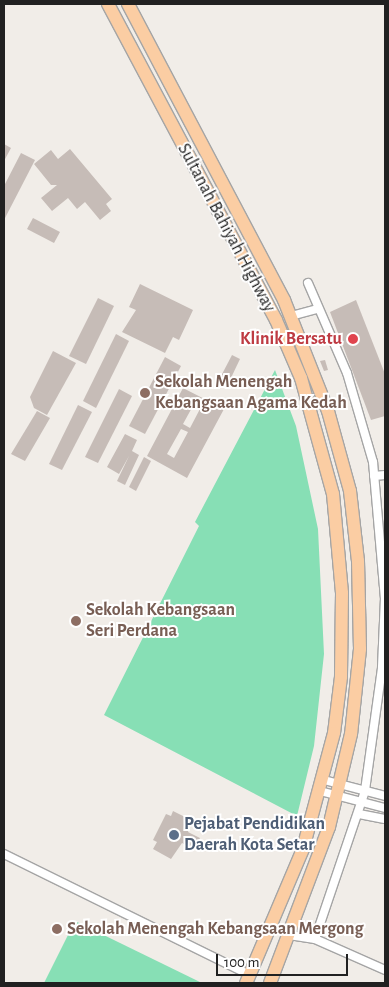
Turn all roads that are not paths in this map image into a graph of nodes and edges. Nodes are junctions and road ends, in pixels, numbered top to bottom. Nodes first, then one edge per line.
1 (108, 4) edge
2 (128, 4) edge
3 (308, 283) dead end
4 (318, 309) junction
5 (292, 316) junction
6 (385, 475) edge
7 (374, 476) junction
8 (385, 556) edge
9 (322, 786) junction
10 (340, 790) junction
11 (365, 791) junction
12 (385, 796) edge
13 (362, 802) junction
14 (385, 808) edge
15 (359, 814) junction
16 (385, 819) edge
17 (4, 854) edge
18 (290, 935) junction
19 (315, 939) junction
20 (385, 970) edge
21 (248, 979) edge
22 (270, 983) edge

1 - 9 main road, Sultanah Bahiyah Highway
2 - 5 main road, Sultanah Bahiyah Highway
3 - 4 street
4 - 5 street
4 - 7 street
5 - 10 main road, Sultanah Bahiyah Highway
6 - 7 street
7 - 8 street
8 - 11 street
9 - 10 street
9 - 10 street
9 - 21 main road, Sultanah Bahiyah Highway
10 - 11 street
10 - 13 street
10 - 18 main road, Sultanah Bahiyah Highway
11 - 12 street
11 - 13 street
13 - 14 street
13 - 15 street
15 - 16 street
15 - 19 street
17 - 21 street
18 - 19 street
18 - 22 main road, Sultanah Bahiyah Highway
19 - 20 street

